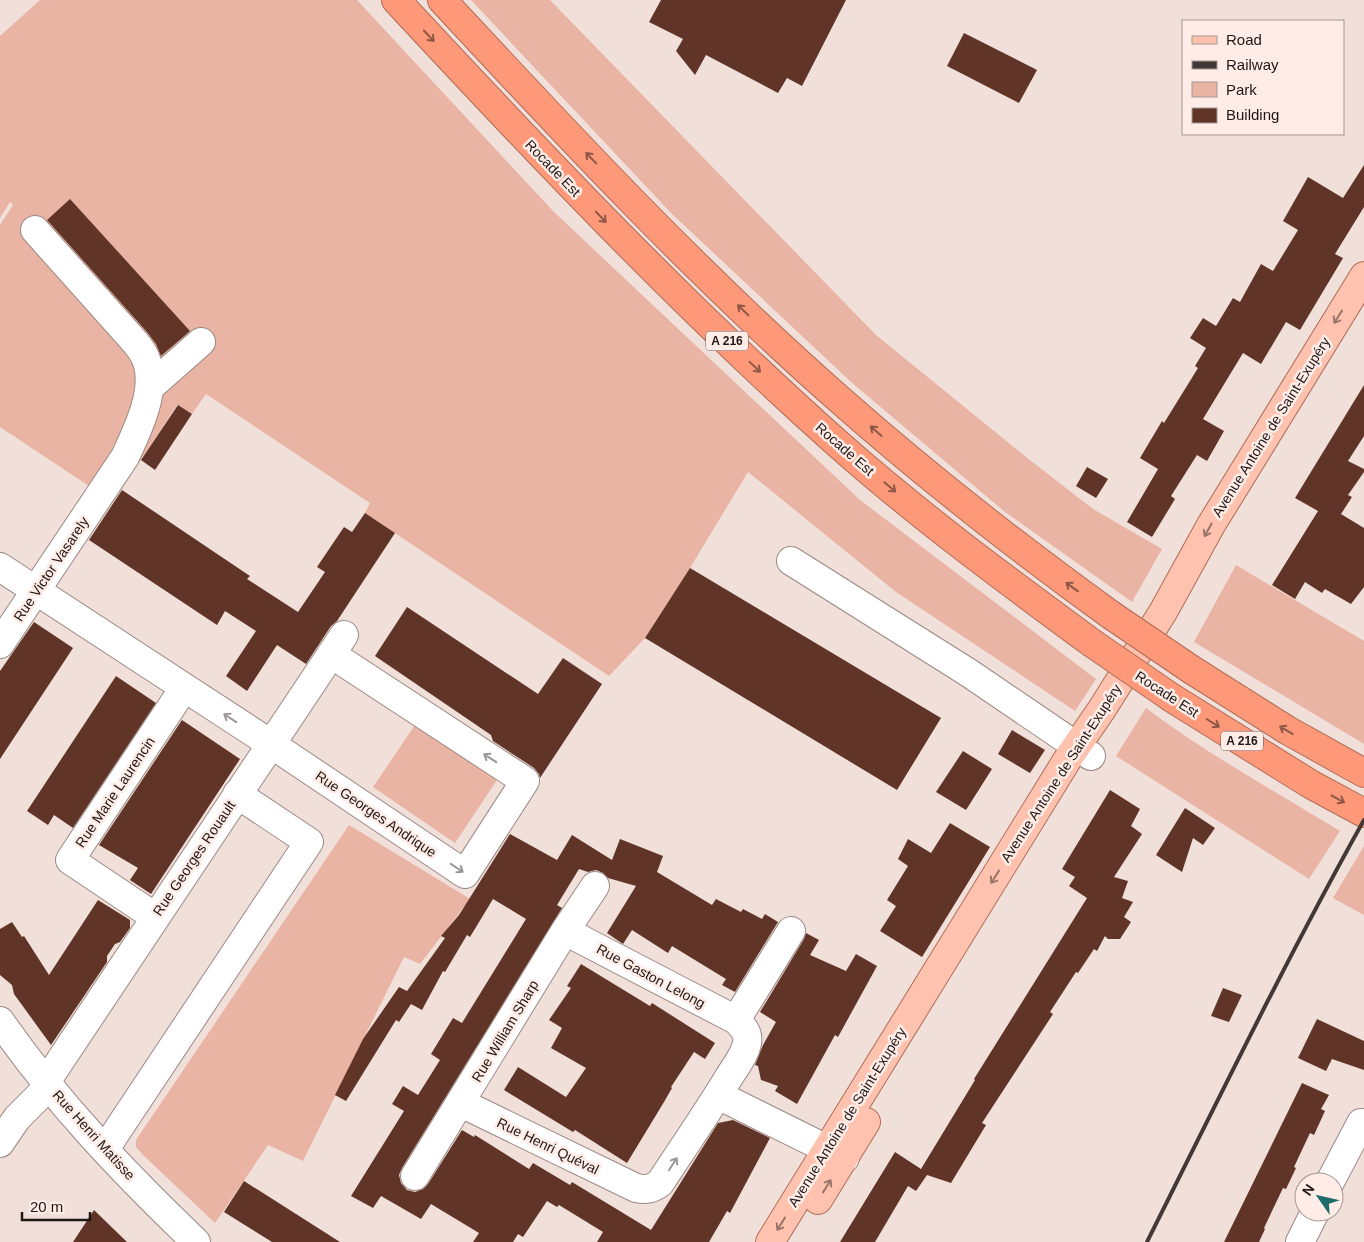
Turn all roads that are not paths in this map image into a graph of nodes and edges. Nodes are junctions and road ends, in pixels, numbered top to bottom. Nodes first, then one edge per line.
1 (396, 0) edge
2 (442, 0) edge
3 (35, 230) dead end
4 (1364, 276) edge
5 (1364, 312) edge
6 (201, 342) dead end
7 (150, 387) junction
8 (792, 561) dead end
9 (0, 567) edge
10 (35, 590) junction
11 (0, 644) edge
12 (337, 644) joint
13 (184, 688) junction
14 (271, 744) junction
15 (1083, 751) junction
16 (1364, 774) edge
17 (237, 794) junction
18 (1364, 813) edge
19 (595, 886) dead end
20 (155, 917) junction
21 (565, 931) junction
22 (791, 931) dead end
23 (736, 1020) junction
24 (0, 1021) edge
25 (48, 1084) junction
26 (718, 1095) junction
27 (461, 1103) junction
28 (1364, 1124) edge
29 (0, 1143) edge
30 (105, 1149) junction
31 (836, 1153) junction
32 (1335, 1172) edge
33 (415, 1176) dead end
34 (1310, 1222) edge
35 (196, 1242) edge
36 (770, 1242) edge
37 (792, 1242) edge
38 (1300, 1242) edge

1 -> 18 highway, Rocade Est / A 216, bridge
16 -> 2 highway, A 216, bridge
3 - 7 street
4 -> 15 main road, Avenue Antoine de Saint-Exupéry
5 - 15 main road, Avenue Antoine de Saint-Exupéry
6 - 7 street
7 - 10 street, Rue Victor Vasarely
8 - 15 street
9 - 10 street, Rue Georges Andrique
10 - 11 street, Rue Victor Vasarely
10 - 13 street, Rue Georges Andrique
12 - 14 street, Rue Georges Rouault
14 -> 12 street, Rue Georges Andrique
14 -> 13 street, Rue Georges Andrique
13 - 20 street, Rue Marie Laurencin
14 - 17 street, Rue Georges Rouault
15 - 31 main road, Avenue Antoine de Saint-Exupéry
17 - 20 street, Rue Georges Rouault
17 - 30 street
19 - 21 street, Rue William Sharp
20 - 25 street, Rue Georges Rouault
21 - 23 street, Rue Gaston Lelong
21 - 27 street, Rue William Sharp
22 - 23 street
23 - 26 street
24 - 25 street, Rue Henri Matisse
25 - 29 street, Rue Georges Rouault
25 - 30 street, Rue Henri Matisse
27 -> 26 street, Rue Henri Quéval
26 - 31 street
27 - 33 street, Rue William Sharp
28 - 32 street
30 - 35 street, Rue Henri Matisse
31 -> 36 main road, Avenue Antoine de Saint-Exupéry
37 -> 31 main road, Avenue Antoine de Saint-Exupéry
34 - 38 street

